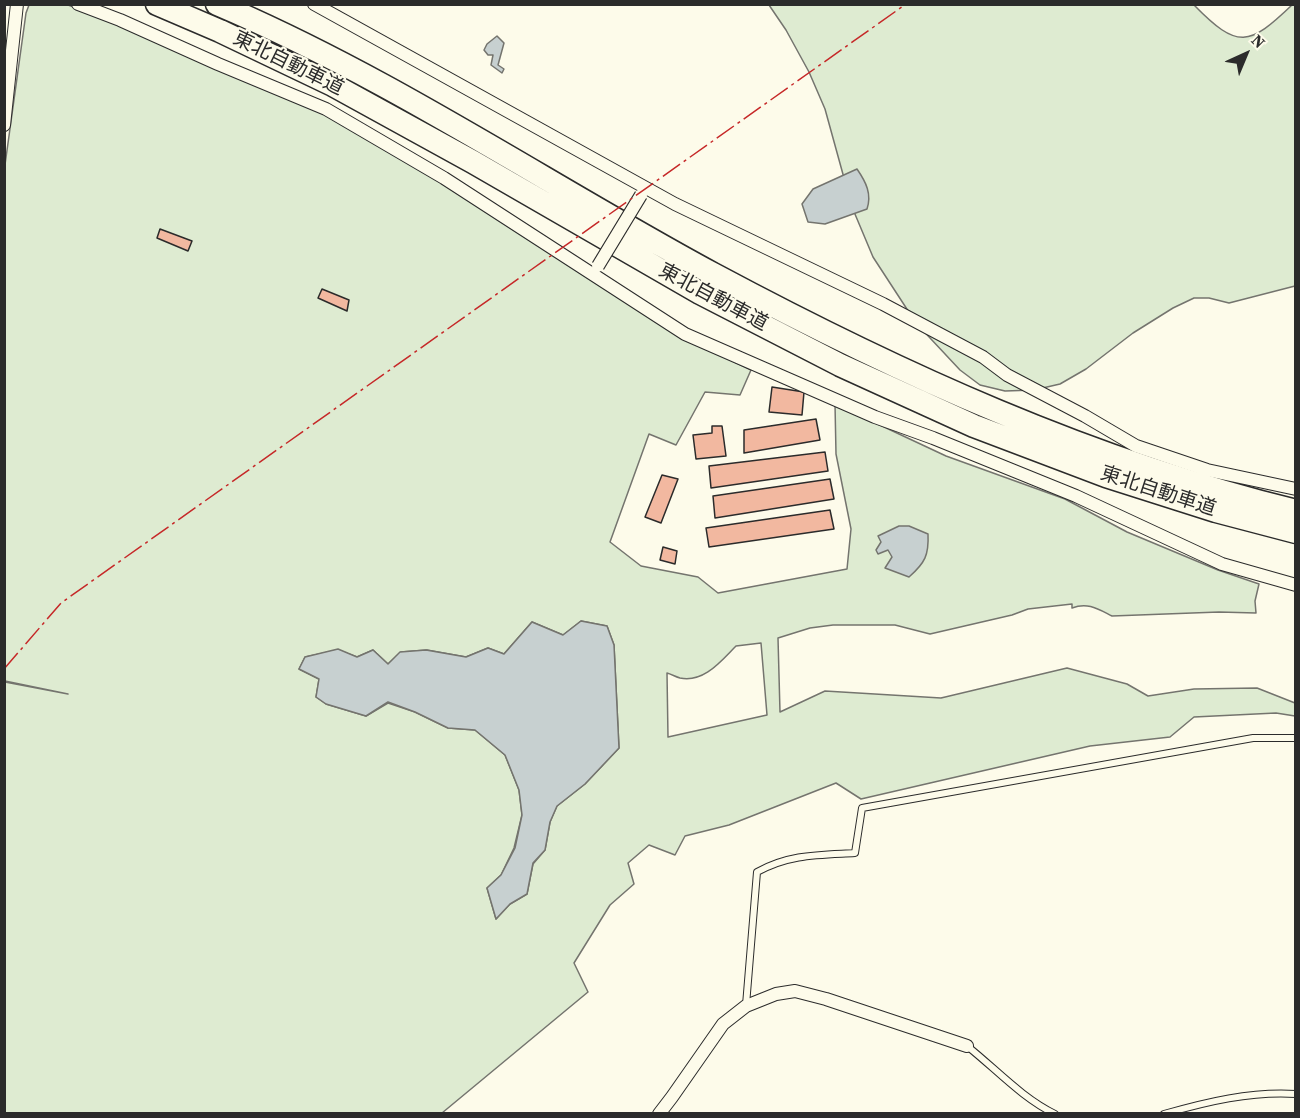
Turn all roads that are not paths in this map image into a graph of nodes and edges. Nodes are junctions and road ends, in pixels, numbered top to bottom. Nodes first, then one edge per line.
1 (17, 4) edge
2 (78, 4) edge
3 (157, 4) edge
4 (217, 4) edge
5 (314, 4) edge
6 (4, 125) edge
7 (641, 189) junction
8 (594, 269) junction
9 (1296, 489) edge
10 (1296, 511) edge
11 (1296, 532) edge
12 (1296, 585) edge
13 (1296, 738) edge
14 (746, 1006) junction
15 (968, 1046) joint
16 (1296, 1094) edge
17 (658, 1113) edge
18 (1055, 1113) edge
19 (1164, 1113) edge

1 - 6 street
2 - 8 street
3 - 11 highway, 東北自動車道
4 - 10 highway, 東北自動車道
5 - 7 street
7 - 8 street, bridge
7 - 9 street
8 - 12 street
13 - 14 lane
14 - 15 street
14 - 17 street
15 - 18 lane
16 - 19 lane

